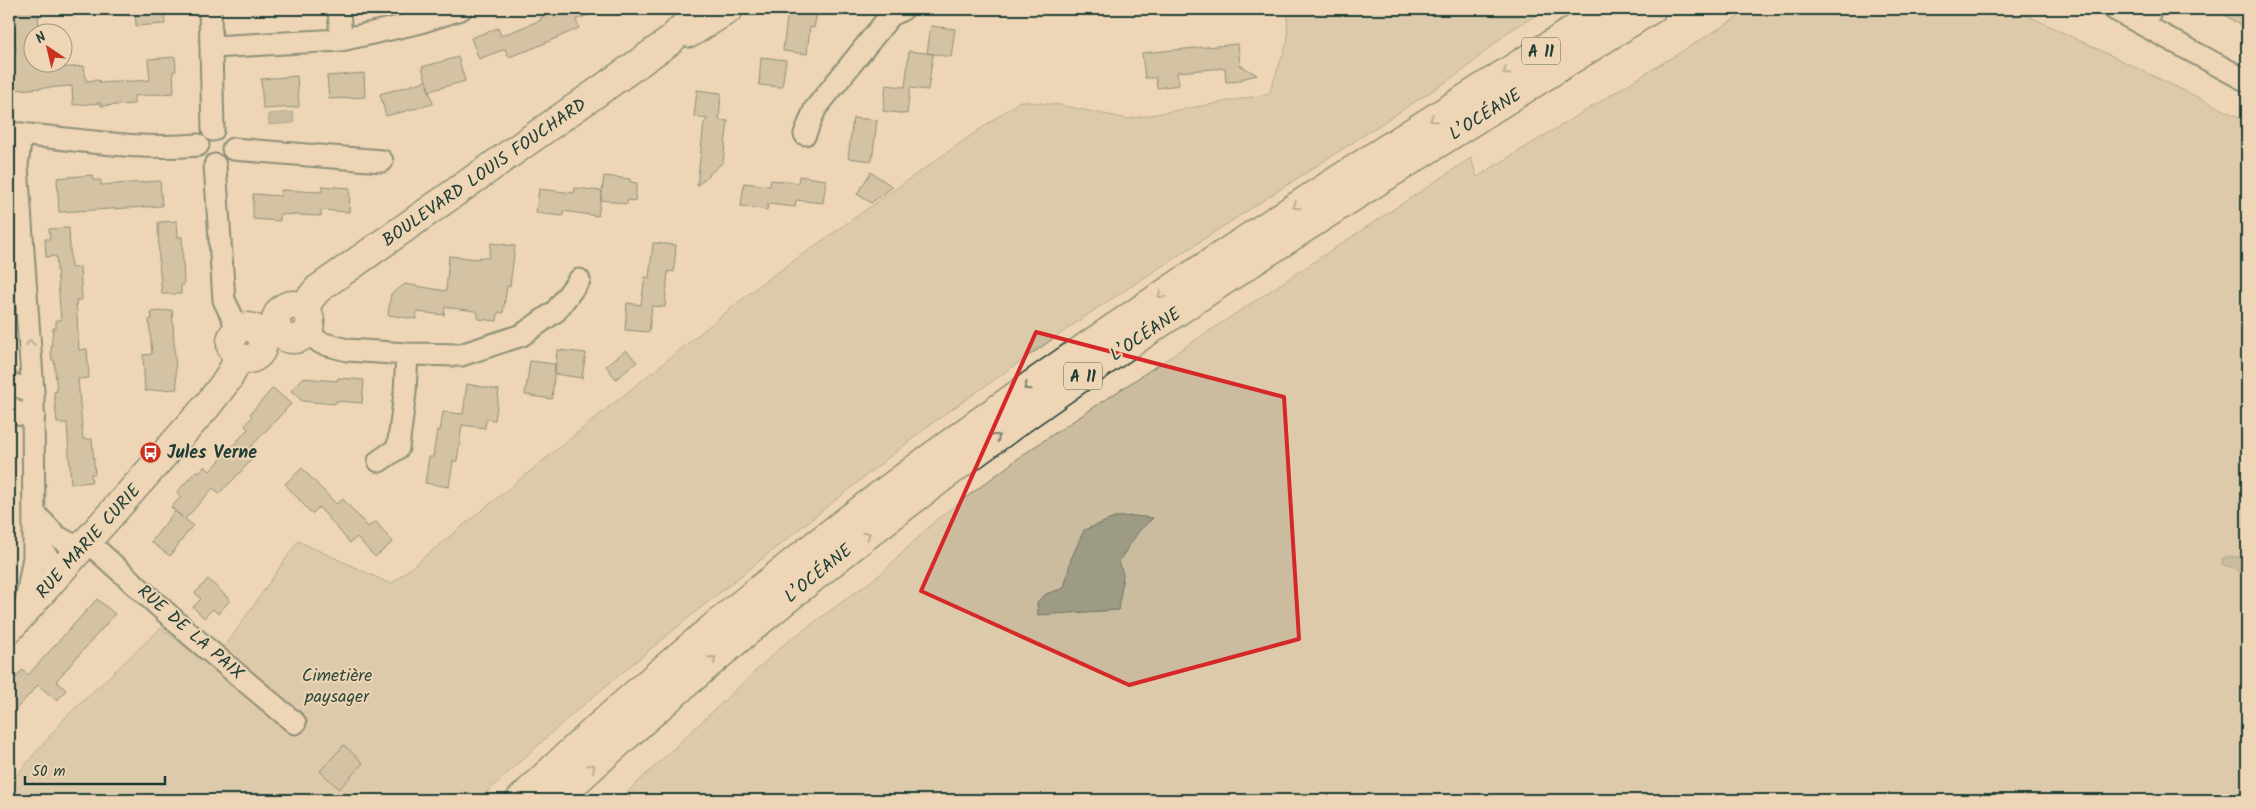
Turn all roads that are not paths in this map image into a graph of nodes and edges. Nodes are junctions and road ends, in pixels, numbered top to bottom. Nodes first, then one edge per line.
1 (210, 9) edge
2 (339, 9) edge
3 (461, 9) edge
4 (703, 9) edge
5 (729, 9) edge
6 (903, 9) edge
7 (1607, 9) edge
8 (1652, 9) edge
9 (2114, 9) edge
10 (2147, 16) edge
11 (341, 40) junction
12 (670, 41) junction
13 (212, 47) junction
14 (2247, 81) edge
15 (213, 130) junction
16 (15, 134) edge
17 (805, 134) dead end
18 (198, 145) junction
19 (233, 149) junction
20 (382, 161) dead end
21 (214, 165) junction
22 (579, 280) dead end
23 (293, 323) junction
24 (248, 341) junction
25 (406, 354) junction
26 (9, 384) edge
27 (33, 392) junction
28 (9, 406) edge
29 (34, 416) junction
30 (379, 461) dead end
31 (35, 514) junction
32 (34, 539) junction
33 (83, 545) junction
34 (61, 571) junction
35 (16, 621) edge
36 (295, 723) dead end
37 (520, 800) edge
38 (556, 800) edge

1 - 13 street
2 - 11 street
3 - 11 street
4 - 12 main road, BOULEVARD LOUIS FOUCHARD
5 - 12 main road, BOULEVARD LOUIS FOUCHARD
6 - 17 street
7 -> 37 main road, L’OCÉANE / A 11
38 -> 8 main road, L’OCÉANE / A 11
9 - 10 street
10 - 14 street
11 - 13 street
12 - 23 main road, BOULEVARD LOUIS FOUCHARD
13 - 15 street
15 - 18 street
15 - 19 street
16 - 18 street
27 -> 16 street
18 - 21 street
19 - 20 street
19 - 21 street
21 - 24 street
22 - 25 street
23 - 24 main road, BOULEVARD LOUIS FOUCHARD
23 - 25 street
24 - 33 main road, RUE MARIE CURIE
25 - 30 street
26 - 27 street
27 - 29 street
28 - 29 street
29 - 31 street
31 - 32 street
31 - 33 street, RUE DE LA PAIX
32 - 34 street
32 - 35 street
33 - 34 main road, RUE MARIE CURIE
33 - 36 street, RUE DE LA PAIX
34 - 35 main road, RUE MARIE CURIE

